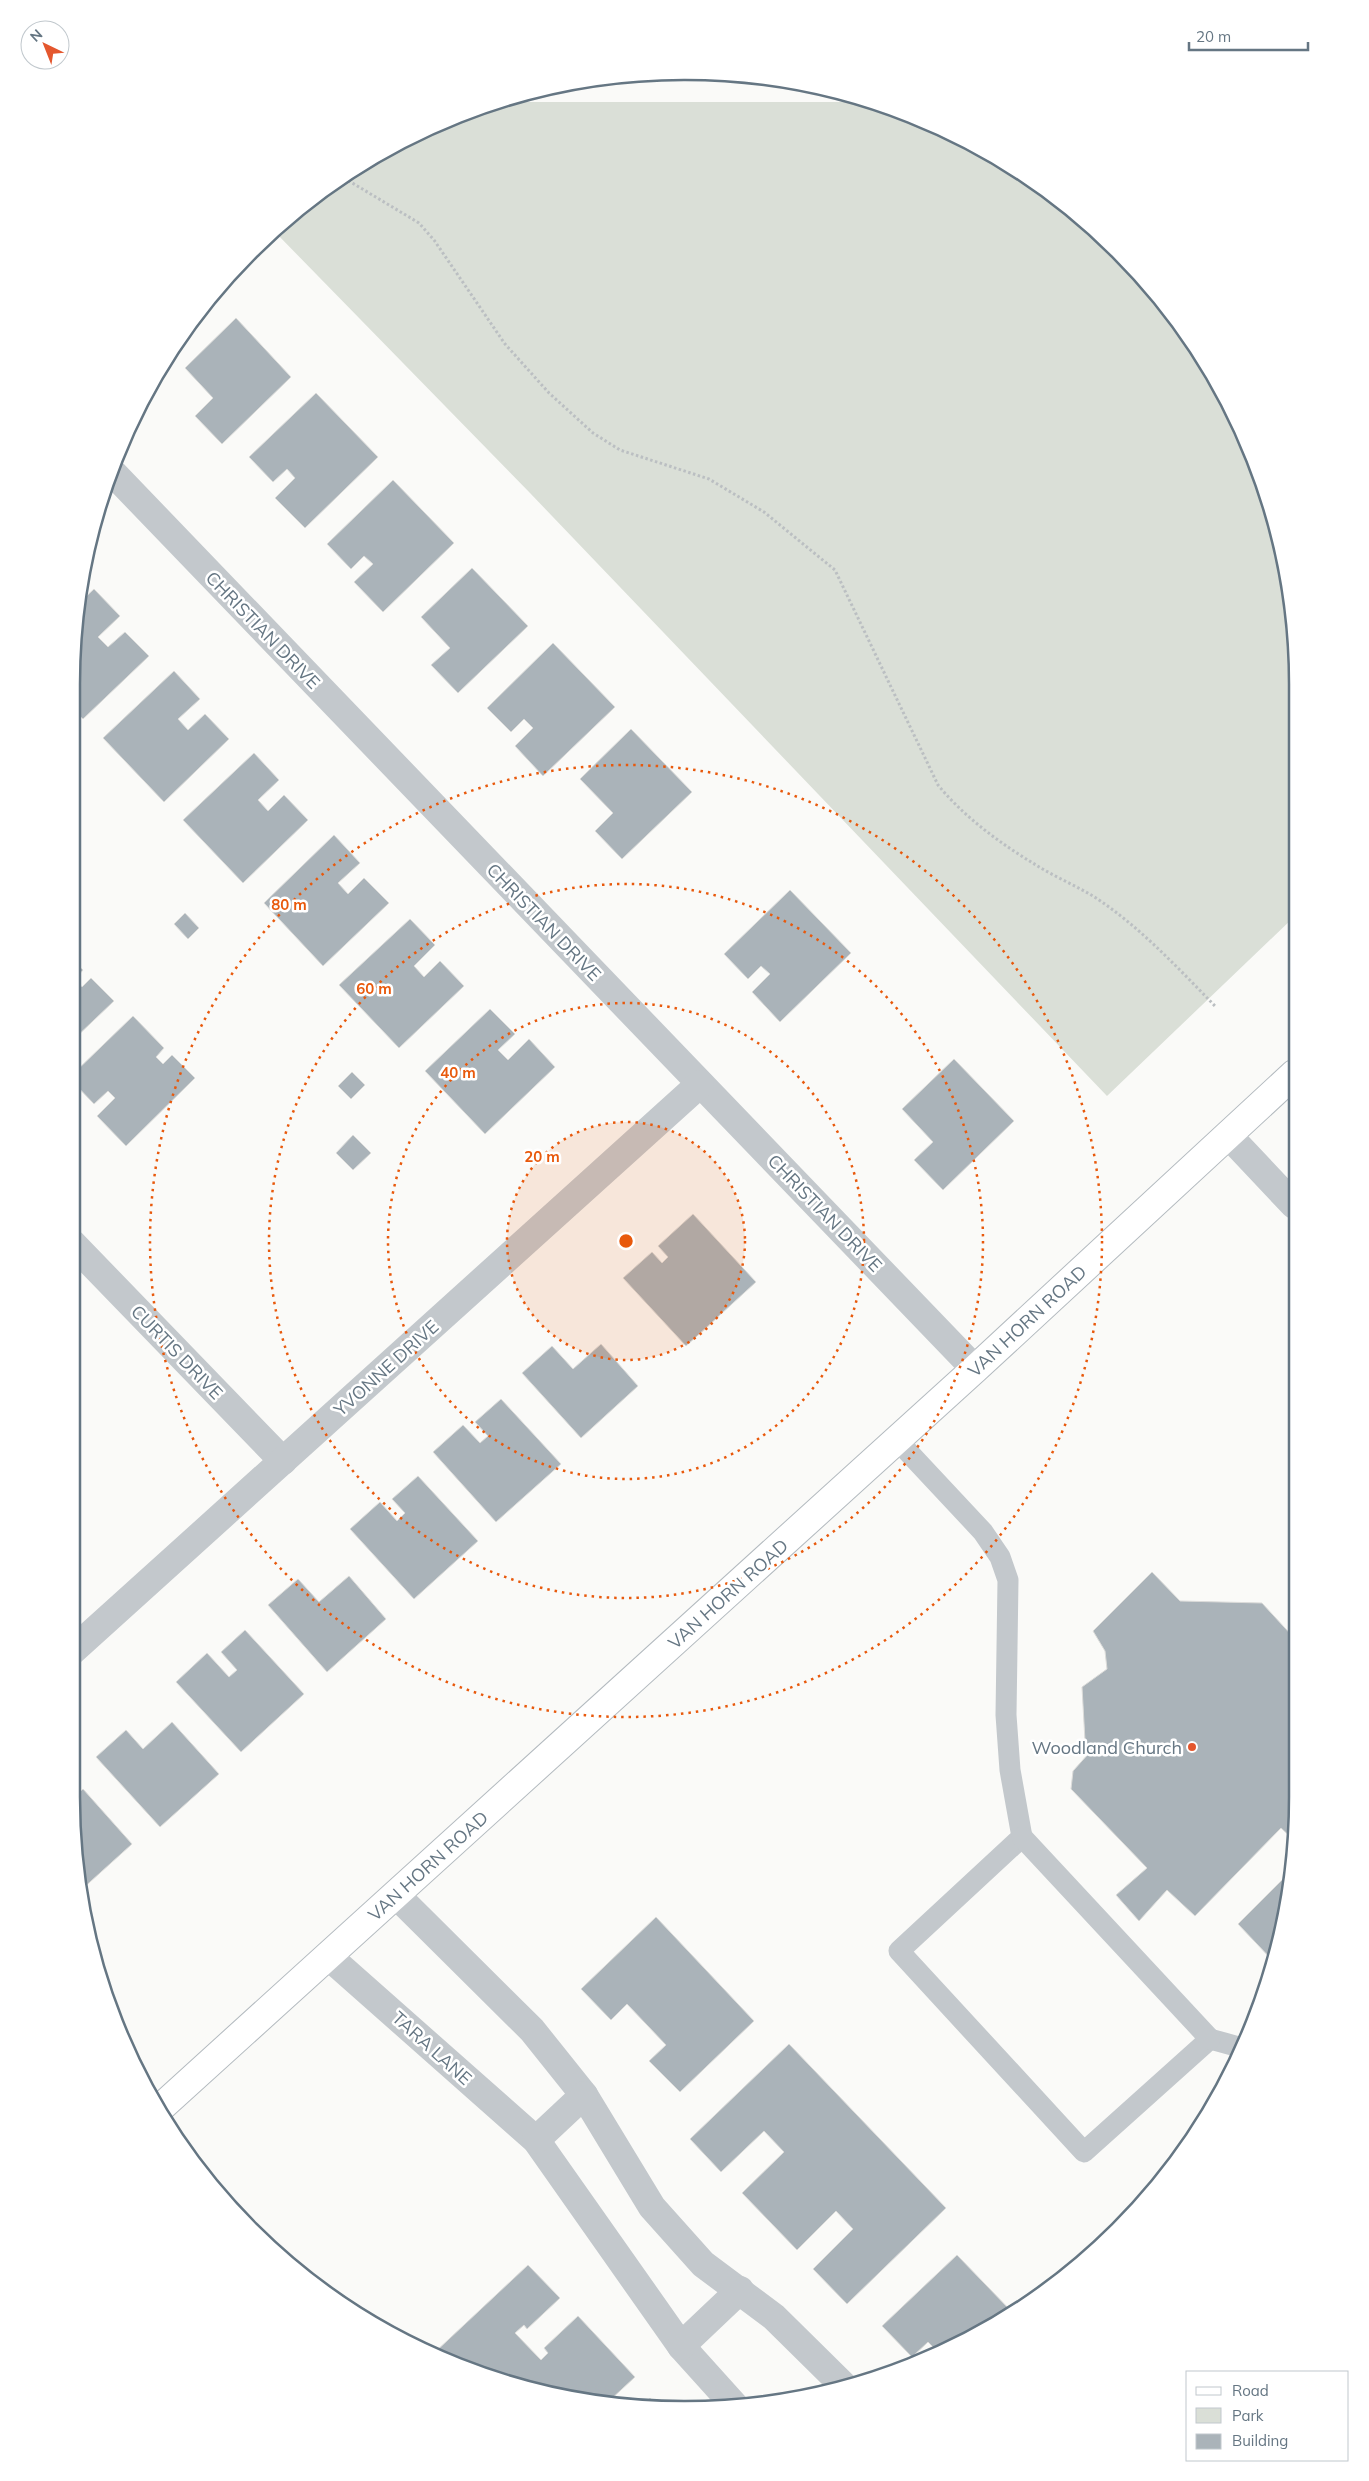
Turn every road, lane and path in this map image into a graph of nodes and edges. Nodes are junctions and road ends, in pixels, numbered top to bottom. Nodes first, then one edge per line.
1 (350, 182) edge
2 (117, 477) edge
3 (1215, 1006) dead end
4 (1289, 1079) edge
5 (700, 1084) junction
6 (1228, 1135) junction
7 (1289, 1199) edge
8 (80, 1251) edge
9 (975, 1369) junction
10 (897, 1440) junction
11 (283, 1461) junction
12 (80, 1644) edge
13 (1022, 1837) junction
14 (396, 1895) junction
15 (328, 1956) junction
16 (1210, 2040) junction
17 (1235, 2047) edge
18 (584, 2095) junction
19 (164, 2104) edge
20 (536, 2140) junction
21 (740, 2290) junction
22 (681, 2346) junction
23 (838, 2381) edge
24 (729, 2399) edge

1 - 3 path
2 - 5 street, CHRISTIAN DRIVE
4 - 6 main road, VAN HORN ROAD
5 - 9 street, CHRISTIAN DRIVE
5 - 11 street, YVONNE DRIVE
6 - 7 street
6 - 9 main road, VAN HORN ROAD
8 - 11 street, CURTIS DRIVE
9 - 10 main road, VAN HORN ROAD
10 - 13 lane
10 - 14 main road, VAN HORN ROAD
11 - 12 street, YVONNE DRIVE
13 - 16 lane
13 - 16 lane
14 - 15 main road, VAN HORN ROAD
14 - 18 street
15 - 19 main road, VAN HORN ROAD
15 - 20 street, TARA LANE
16 - 17 lane
18 - 20 street
18 - 21 street
20 - 22 street, TARA LANE
21 - 22 street
21 - 23 street
22 - 24 street, TARA LANE

